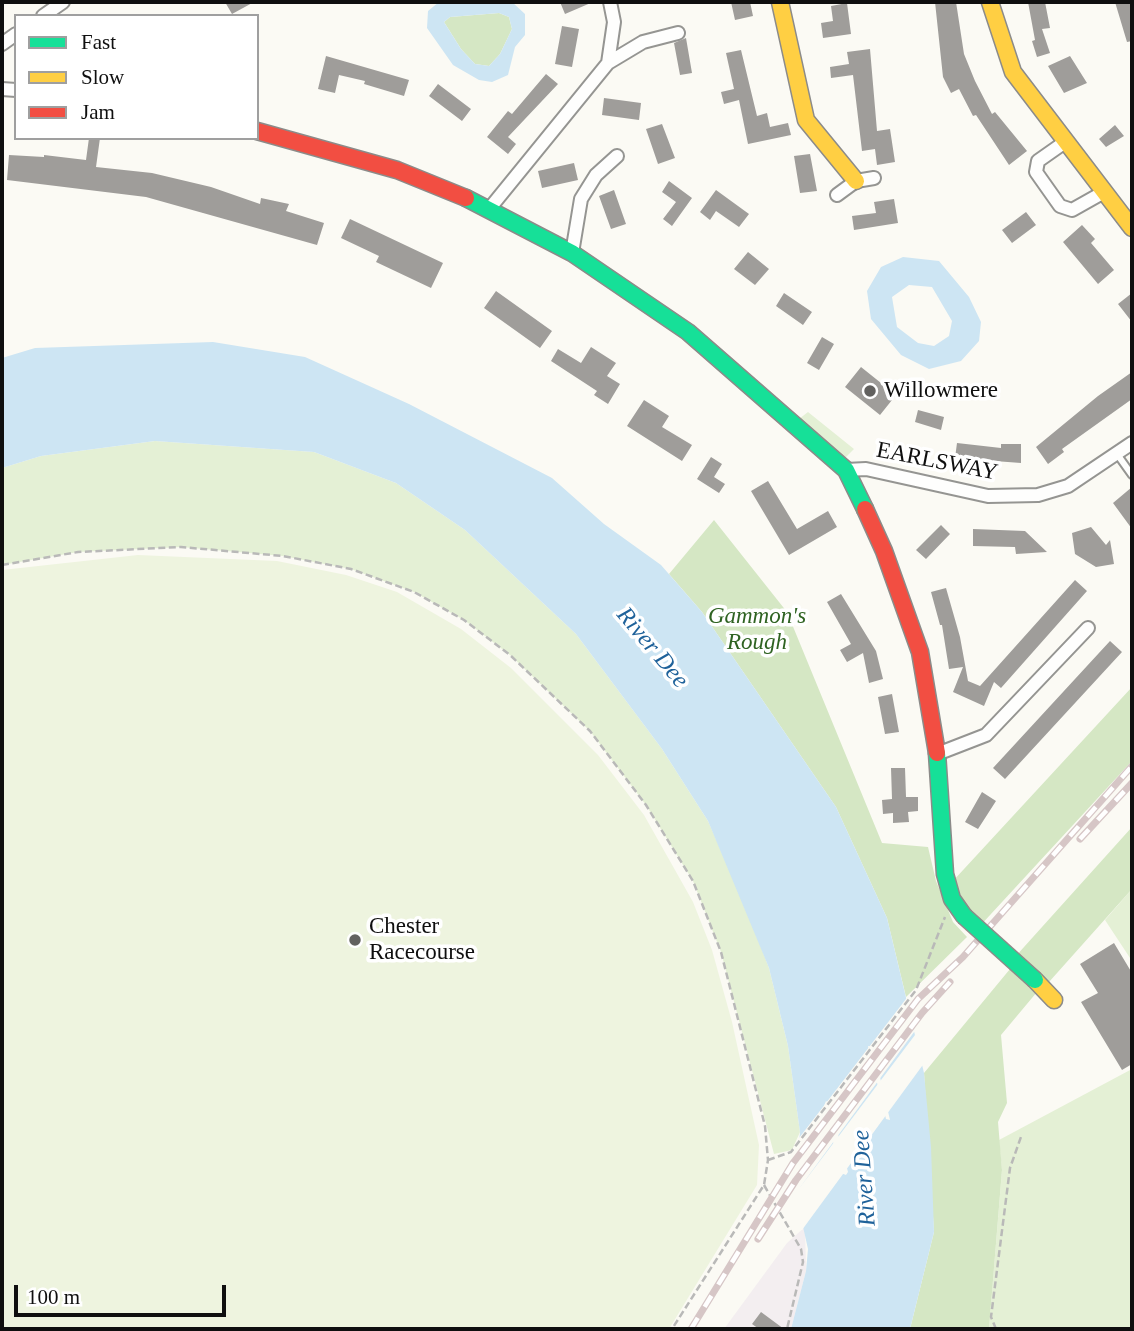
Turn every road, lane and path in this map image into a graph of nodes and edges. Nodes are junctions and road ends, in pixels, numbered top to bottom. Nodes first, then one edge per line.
1 (63, 2) edge
2 (610, 2) edge
3 (780, 2) edge
4 (990, 2) edge
5 (46, 14) edge
6 (678, 33) dead end
7 (608, 63) junction
8 (259, 132) edge
9 (1065, 142) junction
10 (617, 156) dead end
11 (874, 178) dead end
12 (856, 181) junction
13 (1104, 192) junction
14 (837, 195) dead end
15 (490, 208) junction
16 (1132, 228) edge
17 (572, 253) junction
18 (1132, 443) edge
19 (1118, 454) junction
20 (846, 470) junction
21 (1132, 475) edge
22 (2, 565) edge
23 (1088, 628) dead end
24 (937, 754) junction
25 (952, 899) junction
26 (1054, 1000) dead end
27 (1022, 1134) dead end
28 (768, 1160) junction
29 (764, 1185) junction
30 (672, 1329) edge
31 (787, 1329) edge
32 (996, 1329) edge

1 - 5 street
2 - 7 street
3 - 12 street
4 - 9 street
6 - 7 street
7 - 15 street
8 - 15 street
9 - 13 street
9 - 13 street
10 - 17 street
11 - 12 street
12 - 14 street
13 - 16 street
15 - 17 street
17 - 20 street
18 - 19 street, EARLSWAY
19 - 20 street, EARLSWAY
19 - 21 lane
20 - 24 street
22 - 28 path
23 - 24 street
24 - 25 street
25 - 26 street, bridge
25 - 28 path
27 - 32 path
28 - 29 path
29 - 30 path
29 - 31 path

